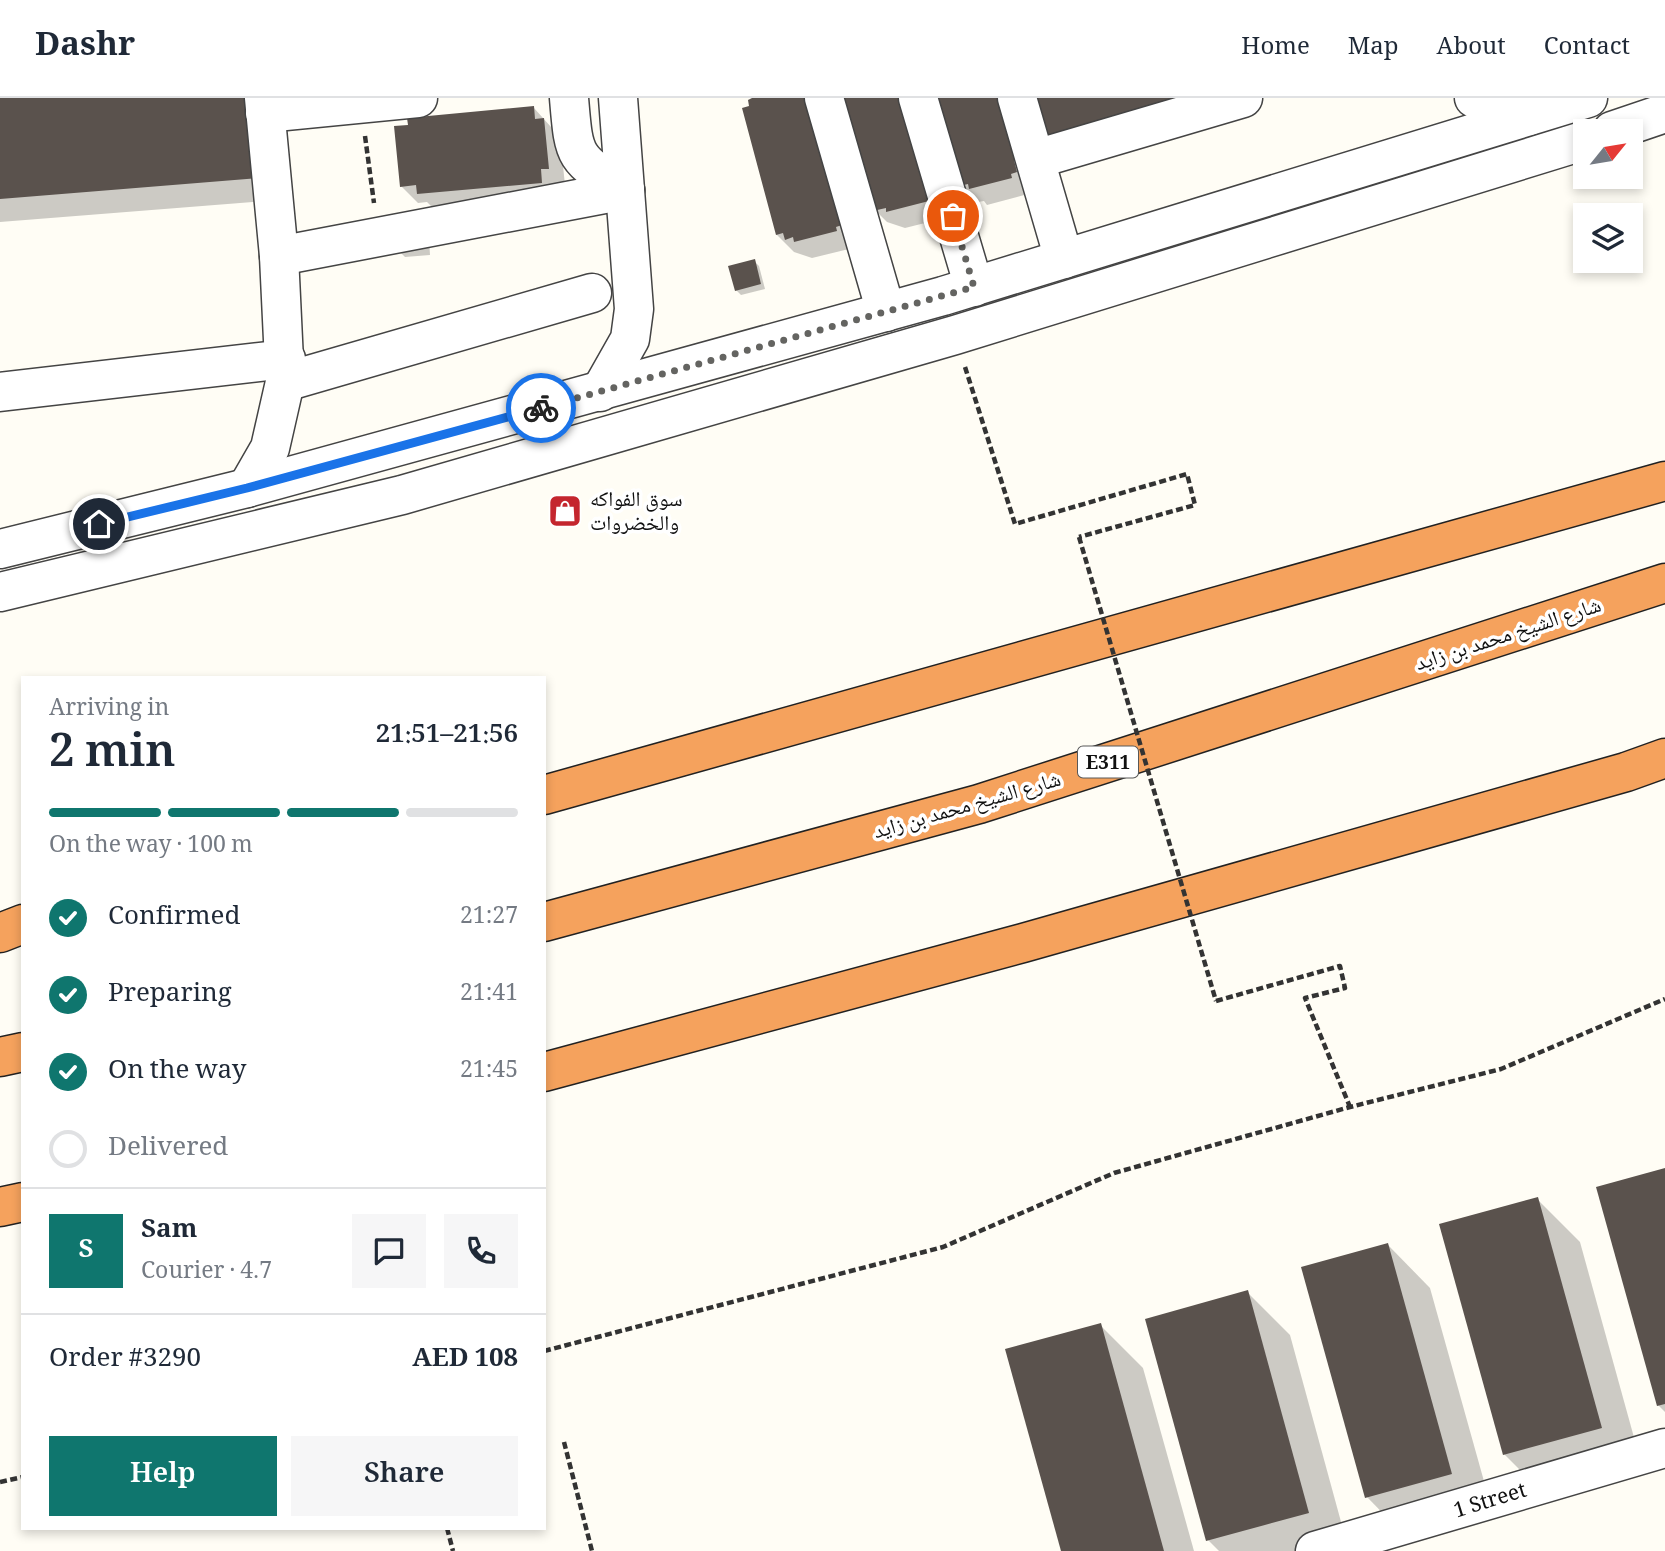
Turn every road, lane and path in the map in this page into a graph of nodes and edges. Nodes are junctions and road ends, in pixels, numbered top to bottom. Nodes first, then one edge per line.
1 (418, 98) edge
2 (569, 98) edge
3 (618, 98) edge
4 (824, 98) edge
5 (918, 98) edge
6 (1017, 98) edge
7 (1244, 98) edge
8 (1474, 98) edge
9 (1588, 98) edge
10 (361, 104) junction
11 (1202, 104) edge
12 (265, 106) edge
13 (1665, 113) edge
14 (1529, 116) junction
15 (1643, 120) edge
16 (1573, 144) edge
17 (1036, 159) junction
18 (625, 190) junction
19 (379, 237) junction
20 (279, 256) junction
21 (1064, 260) junction
22 (974, 287) junction
23 (592, 293) dead end
24 (886, 312) junction
25 (955, 335) junction
26 (286, 371) junction
27 (600, 392) junction
28 (0, 393) edge
29 (1665, 472) edge
30 (1665, 481) edge
31 (247, 488) junction
32 (1625, 490) junction
33 (0, 549) edge
34 (1665, 583) edge
35 (0, 592) edge
36 (1665, 758) edge
37 (1626, 772) junction
38 (1665, 781) edge
39 (546, 794) edge
40 (546, 921) edge
41 (21, 923) edge
42 (21, 924) edge
43 (0, 927) edge
44 (0, 933) edge
45 (1665, 999) edge
46 (21, 1052) edge
47 (0, 1057) edge
48 (546, 1071) edge
49 (1350, 1107) junction
50 (21, 1203) edge
51 (0, 1208) edge
52 (546, 1350) edge
53 (564, 1442) dead end
54 (1665, 1448) edge
55 (21, 1477) edge
56 (0, 1482) edge
57 (1428, 1519) junction
58 (448, 1530) edge
59 (453, 1551) edge
60 (592, 1551) edge
61 (1315, 1551) edge
62 (1384, 1551) edge

1 - 10 street
2 - 18 street
3 - 18 street
4 - 24 street
5 - 22 street
6 - 17 street
7 - 11 street
8 - 14 street
9 - 14 street
10 - 12 street
10 - 19 path
11 - 17 street
12 - 20 street
13 - 15 street
14 - 21 street
16 - 25 street
17 - 21 street
18 - 19 street
18 - 27 street
19 - 20 street
20 - 26 street
21 - 22 street
22 - 24 street
23 - 26 street
24 - 27 street
25 - 35 street
25 - 49 path, bridge
26 - 28 street
26 - 31 street
27 - 31 street
29 - 32 highway
30 - 32 highway
31 - 33 street
32 - 39 highway
34 - 40 highway, شارع الشيخ محمد بن زايد / E311
36 - 37 highway
37 - 38 highway
37 - 48 highway
41 - 43 highway
42 - 44 highway
45 - 49 path
46 - 47 highway
49 - 52 path
50 - 51 highway
53 - 60 path
54 - 57 street, 1 Street
55 - 56 path
57 - 61 street, 1 Street
57 - 62 street
58 - 59 path

